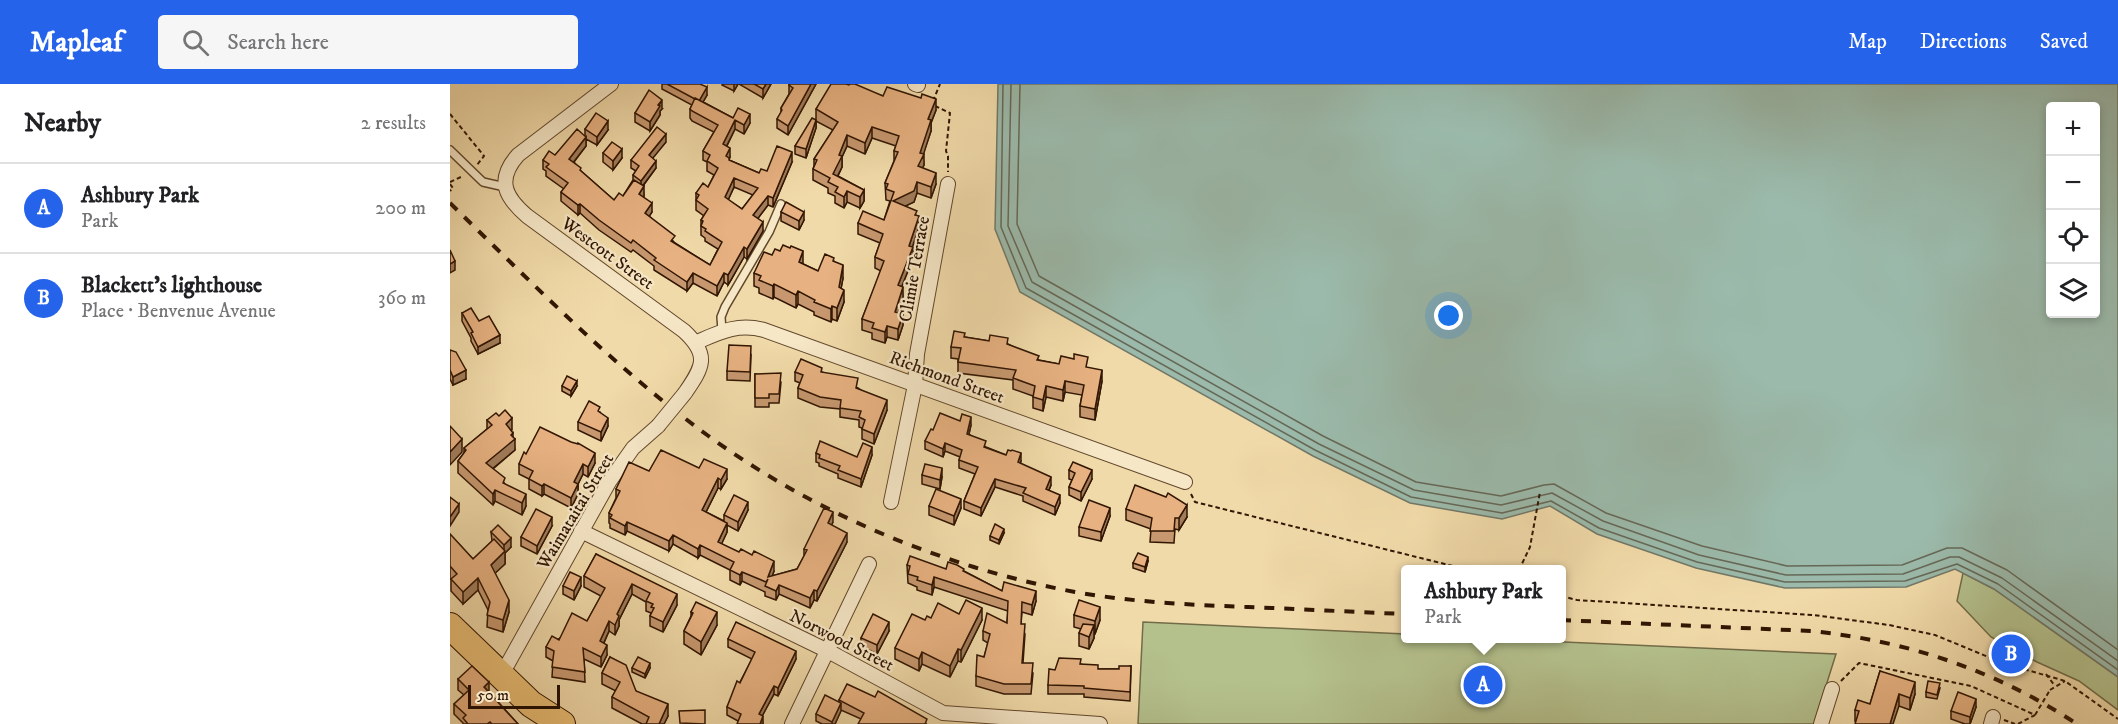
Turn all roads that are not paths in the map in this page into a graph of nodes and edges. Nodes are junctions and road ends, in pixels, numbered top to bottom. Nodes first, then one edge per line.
1 (611, 84) edge
2 (450, 150) edge
3 (948, 184) road end
4 (505, 187) junction
5 (781, 204) dead end
6 (722, 331) junction
7 (697, 342) junction
8 (915, 385) junction
9 (1185, 482) road end
10 (891, 502) dead end
11 (581, 531) junction
12 (869, 564) dead end
13 (450, 626) edge
14 (828, 651) junction
15 (501, 676) junction
16 (1832, 689) road end
17 (943, 719) edge
18 (562, 724) edge
19 (792, 724) edge
20 (1100, 724) edge
21 (1821, 724) edge

1 - 4 street
2 - 4 lane
3 - 8 street, Climie Terrace
4 - 7 street, Westcott Street
5 - 6 lane
6 - 7 street, Richmond Street
6 - 8 street, Richmond Street
7 - 11 street, Waimataitai Street, bridge
8 - 9 street, Richmond Street
8 - 10 street, Climie Terrace
11 - 14 street, Norwood Street
11 - 15 street, Waimataitai Street
12 - 14 street
13 - 15 highway
14 - 17 street, Norwood Street
14 - 19 street
15 - 18 highway
16 - 21 street
17 - 20 street, Norwood Street

